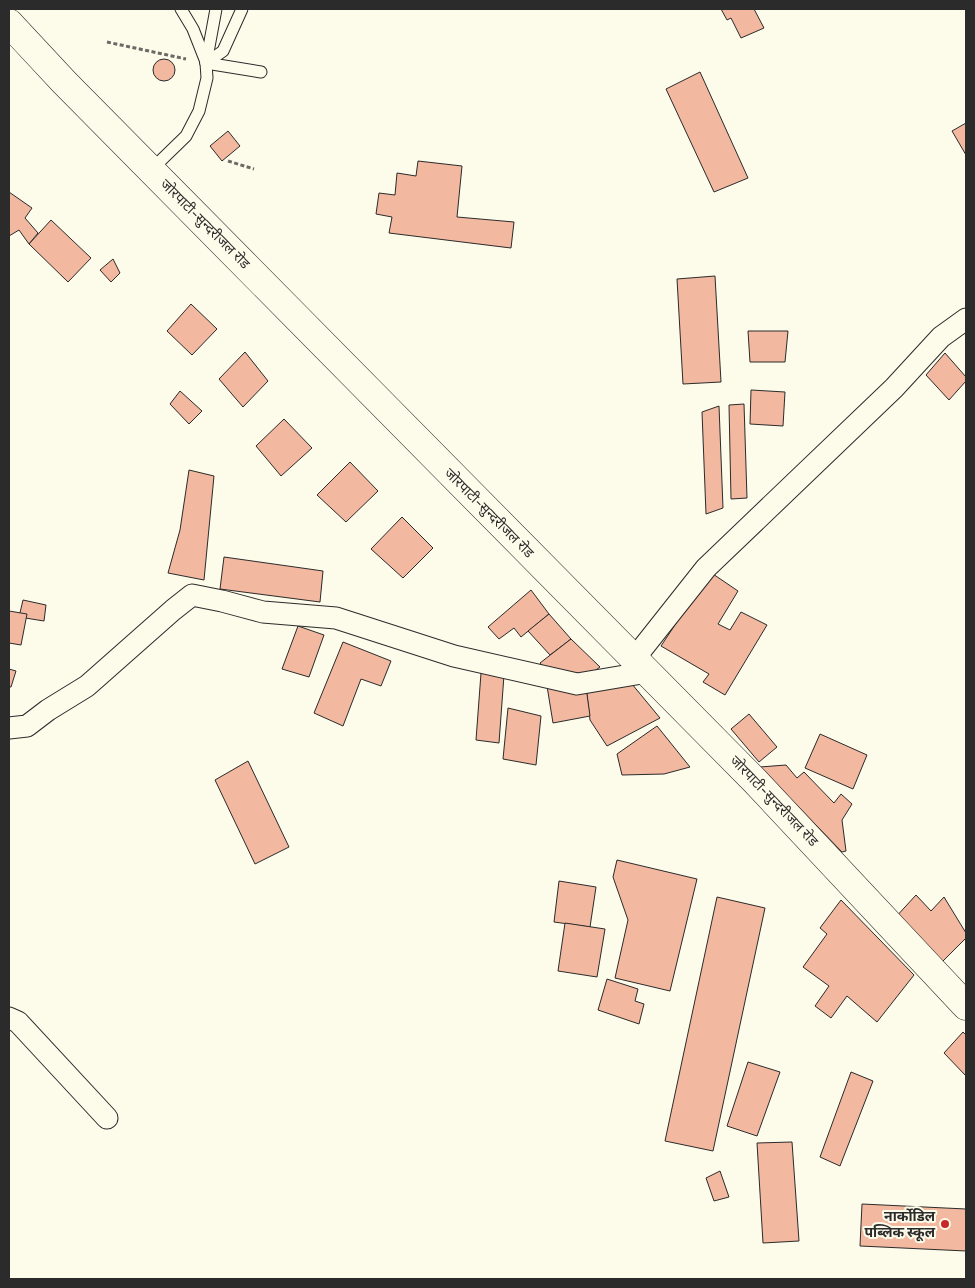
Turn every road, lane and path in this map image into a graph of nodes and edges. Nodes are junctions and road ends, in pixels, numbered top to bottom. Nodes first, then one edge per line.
1 (181, 9) edge
2 (216, 9) edge
3 (242, 9) edge
4 (9, 22) edge
5 (107, 42) dead end
6 (206, 64) junction
7 (261, 72) dead end
8 (228, 161) dead end
9 (254, 169) dead end
10 (151, 170) junction
11 (966, 319) edge
12 (641, 666) junction
13 (9, 728) edge
14 (966, 1006) edge
15 (9, 1018) edge
16 (107, 1118) dead end

1 - 6 lane
2 - 6 lane
3 - 6 lane
4 - 10 main road, जोरपाटी-सुन्दरीजल रोड
5 - 6 path
6 - 7 lane
6 - 10 lane
8 - 9 path
10 - 12 main road, जोरपाटी-सुन्दरीजल रोड
11 - 12 street
12 - 13 street
12 - 14 main road, जोरपाटी-सुन्दरीजल रोड
15 - 16 street

